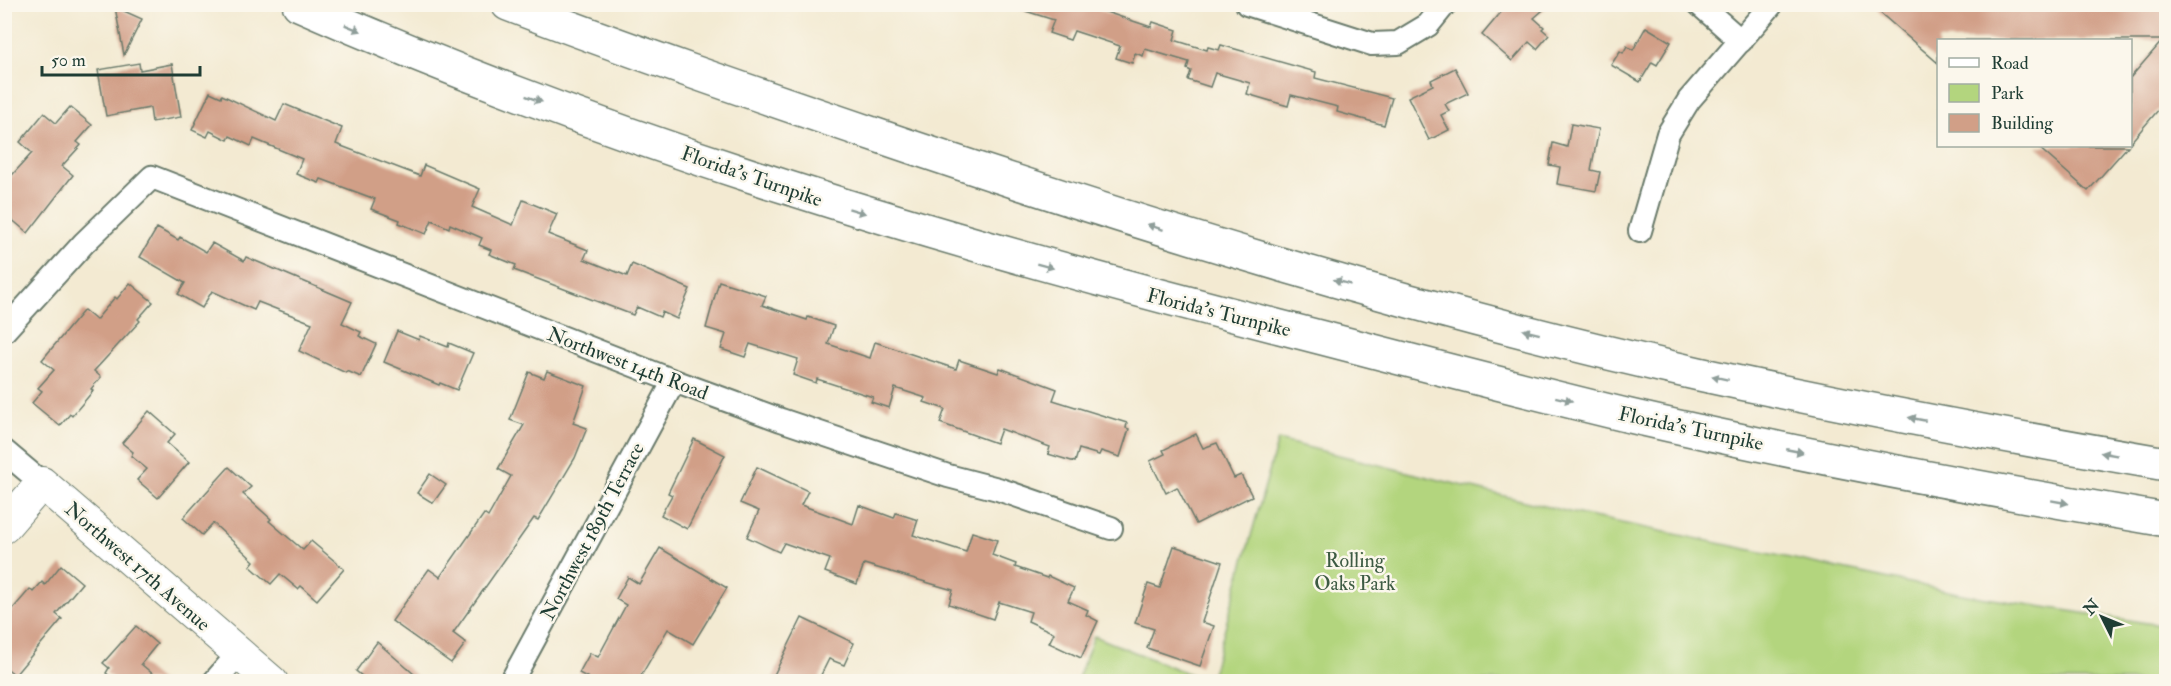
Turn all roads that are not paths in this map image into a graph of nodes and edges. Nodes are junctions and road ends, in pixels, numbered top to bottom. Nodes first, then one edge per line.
1 (299, 4) edge
2 (508, 4) edge
3 (1247, 4) edge
4 (1445, 4) edge
5 (1699, 4) edge
6 (1772, 4) edge
7 (1741, 41) junction
8 (1640, 231) dead end
9 (4, 331) edge
10 (674, 381) junction
11 (4, 452) edge
12 (2166, 464) edge
13 (42, 483) junction
14 (2166, 520) edge
15 (4, 527) edge
16 (1111, 528) dead end
17 (239, 653) junction
18 (214, 681) edge
19 (272, 681) edge
20 (511, 681) edge

1 -> 14 highway, Florida's Turnpike
12 -> 2 highway
3 - 4 street
5 - 7 street
6 - 7 street
7 - 8 street
9 - 10 street, Northwest 14th Road
10 - 16 street, Northwest 14th Road
10 - 20 street, Northwest 189th Terrace
11 - 13 street, Northwest 17th Avenue
13 - 15 street
13 - 17 street, Northwest 17th Avenue
17 - 18 street
17 - 19 street, Northwest 17th Avenue

